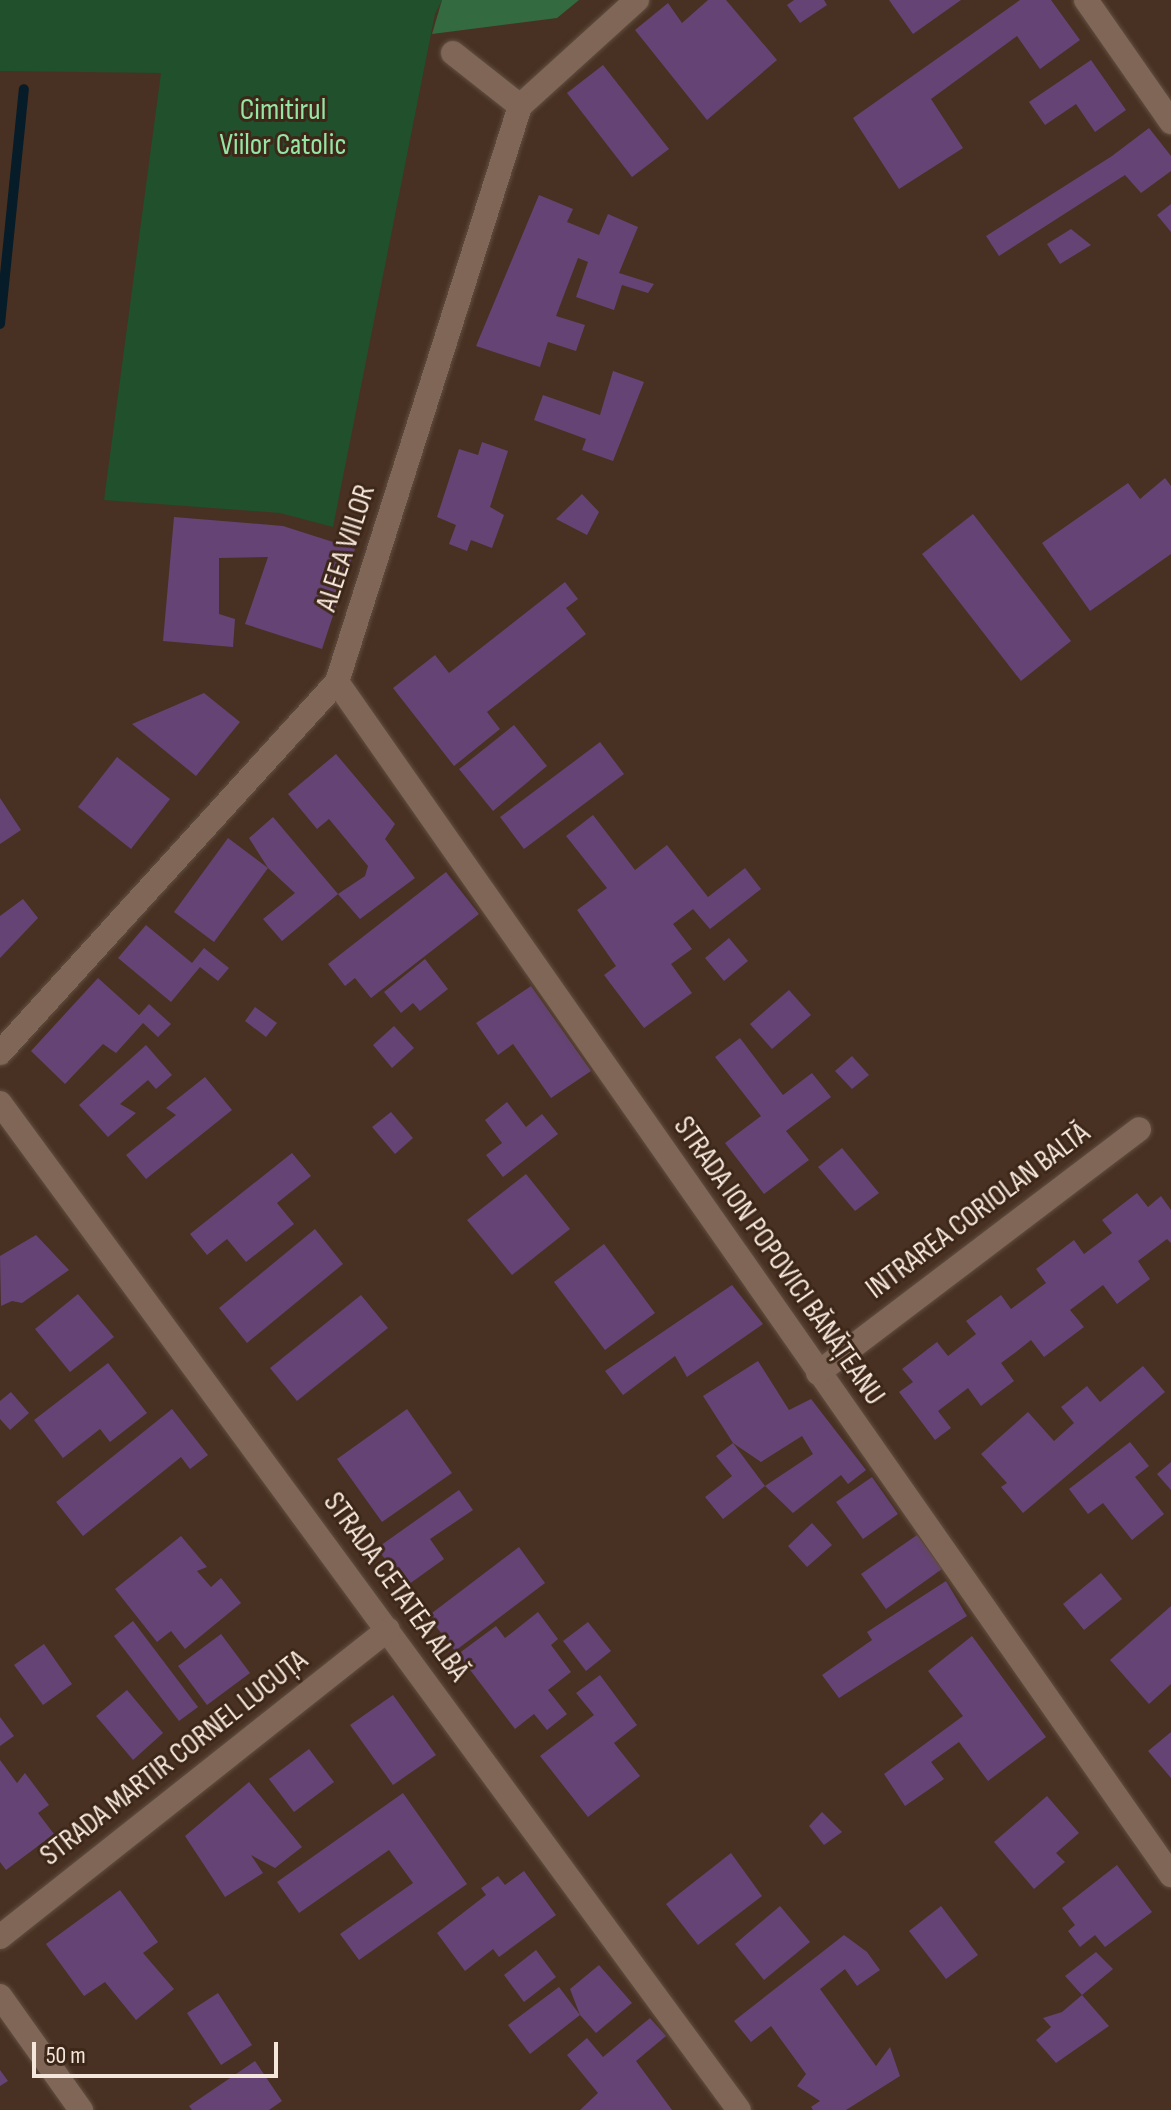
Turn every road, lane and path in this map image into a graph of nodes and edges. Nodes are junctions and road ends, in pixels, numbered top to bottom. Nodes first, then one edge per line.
1 (637, 0) edge
2 (1086, 0) edge
3 (453, 53) dead end
4 (520, 106) junction
5 (1171, 122) edge
6 (337, 682) junction
7 (0, 1053) edge
8 (0, 1103) edge
9 (1139, 1129) dead end
10 (818, 1373) junction
11 (388, 1629) junction
12 (1171, 1875) edge
13 (0, 1937) edge
14 (0, 1996) edge
15 (81, 2110) edge
16 (739, 2110) edge

1 - 4 street
2 - 5 street
3 - 4 street
4 - 6 street, ALEEA VIILOR
6 - 7 street, ALEEA VIILOR
6 - 10 street, STRADA ION POPOVICI BĂNĂȚEANU
8 - 11 street, STRADA CETATEA ALBĂ
9 - 10 street, INTRAREA CORIOLAN BALTĂ
10 - 12 street, STRADA ION POPOVICI BĂNĂȚEANU
11 - 13 street, STRADA MARTIR CORNEL LUCUȚA
11 - 16 street, STRADA CETATEA ALBĂ
14 - 15 street

